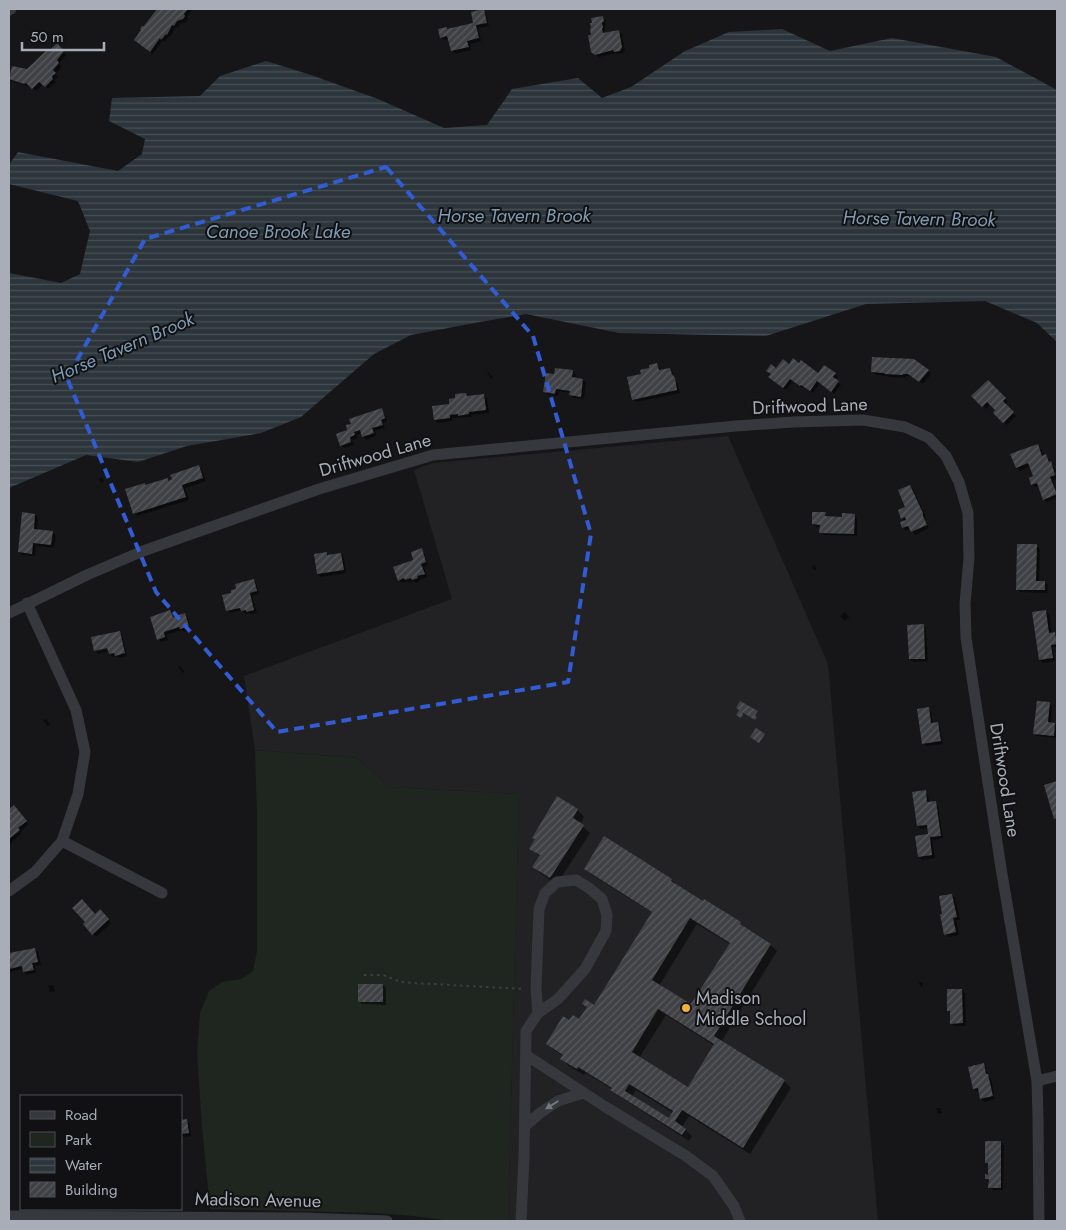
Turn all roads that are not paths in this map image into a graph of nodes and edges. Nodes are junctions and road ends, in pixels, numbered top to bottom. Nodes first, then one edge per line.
1 (27, 603) junction
2 (9, 612) edge
3 (62, 841) junction
4 (9, 891) edge
5 (162, 893) dead end
6 (538, 1013) junction
7 (526, 1055) junction
8 (1057, 1076) edge
9 (1036, 1081) junction
10 (583, 1093) junction
11 (525, 1126) junction
12 (9, 1216) edge
13 (245, 1219) edge
14 (388, 1221) edge
15 (521, 1221) edge
16 (740, 1221) edge
17 (1038, 1221) edge

1 - 2 street, Driftwood Lane
1 - 3 street
1 - 9 street, Driftwood Lane
3 - 4 street
3 - 5 street
6 - 6 street
6 - 7 street
7 - 10 street
7 - 11 street
8 - 9 street
9 - 17 street, Driftwood Lane
10 -> 11 street
10 - 16 street
11 - 15 street
12 - 13 street, Madison Avenue
13 - 14 street, Madison Avenue

